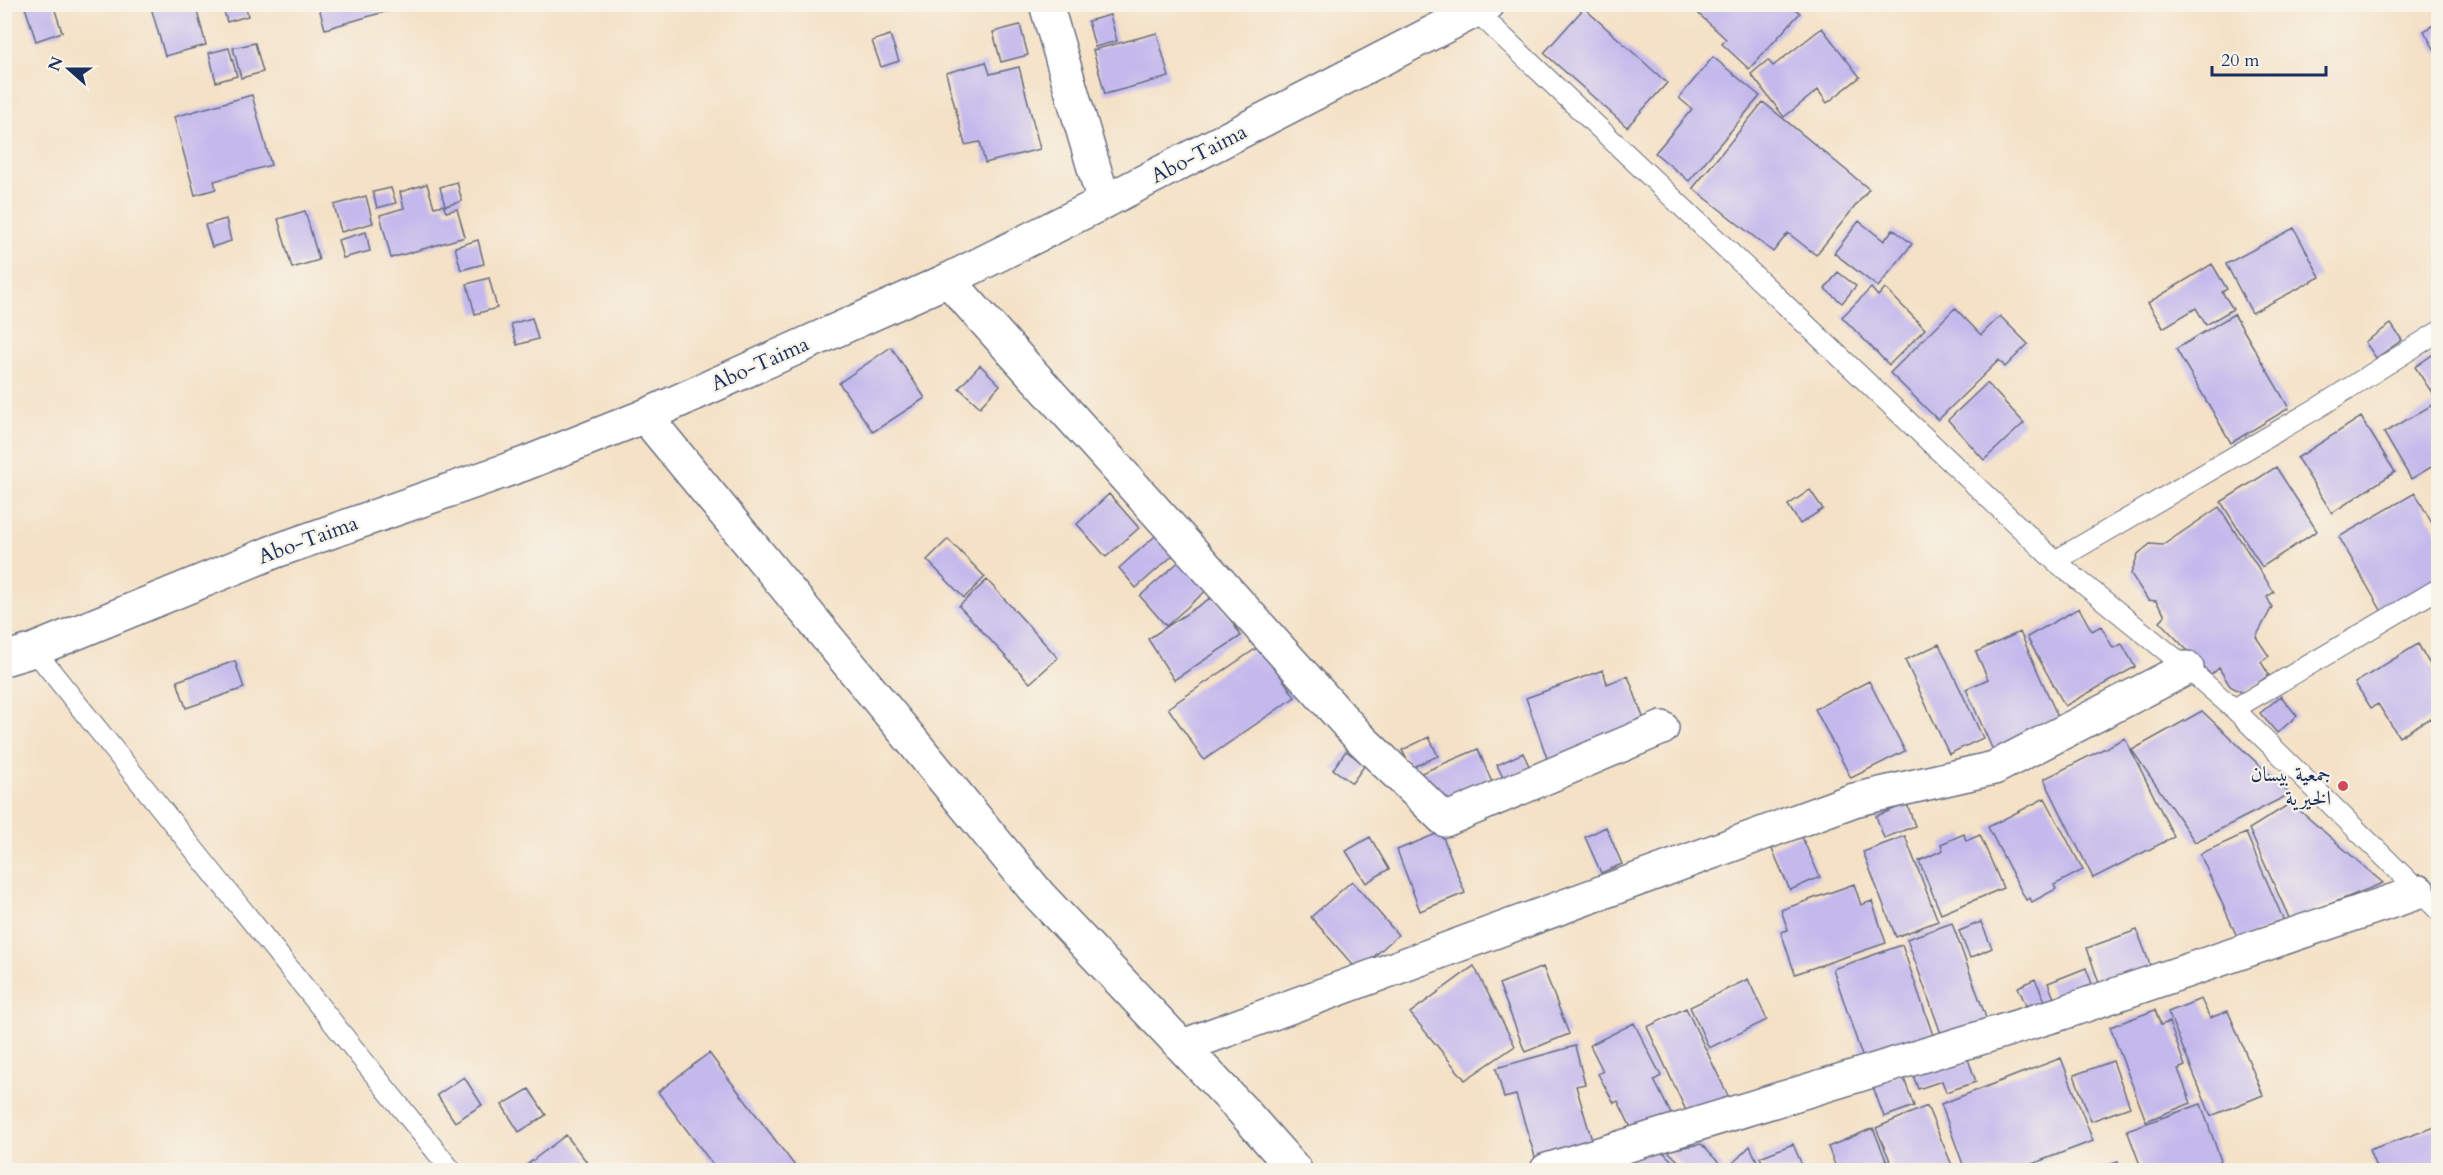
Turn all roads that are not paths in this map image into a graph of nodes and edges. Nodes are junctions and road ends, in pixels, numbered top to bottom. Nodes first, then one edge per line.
1 (1046, 4) edge
2 (1483, 8) edge
3 (1104, 202) junction
4 (948, 280) junction
5 (2439, 332) edge
6 (645, 416) junction
7 (2055, 561) junction
8 (2439, 589) edge
9 (19, 655) edge
10 (2187, 668) junction
11 (2234, 709) junction
12 (1662, 728) dead end
13 (2429, 901) edge
14 (1182, 1046) junction
15 (451, 1170) edge
16 (1294, 1170) edge
17 (1547, 1170) edge

1 - 3 street
2 - 3 street, Abo-Taima
2 - 7 lane
3 - 4 street, Abo-Taima
4 - 6 street, Abo-Taima
4 - 12 street
5 - 7 lane
6 - 9 street, Abo-Taima
6 - 14 street
7 - 10 lane
8 - 11 lane
9 - 15 lane
10 - 11 lane
10 - 14 street
11 - 13 lane
13 - 17 street
14 - 16 street

